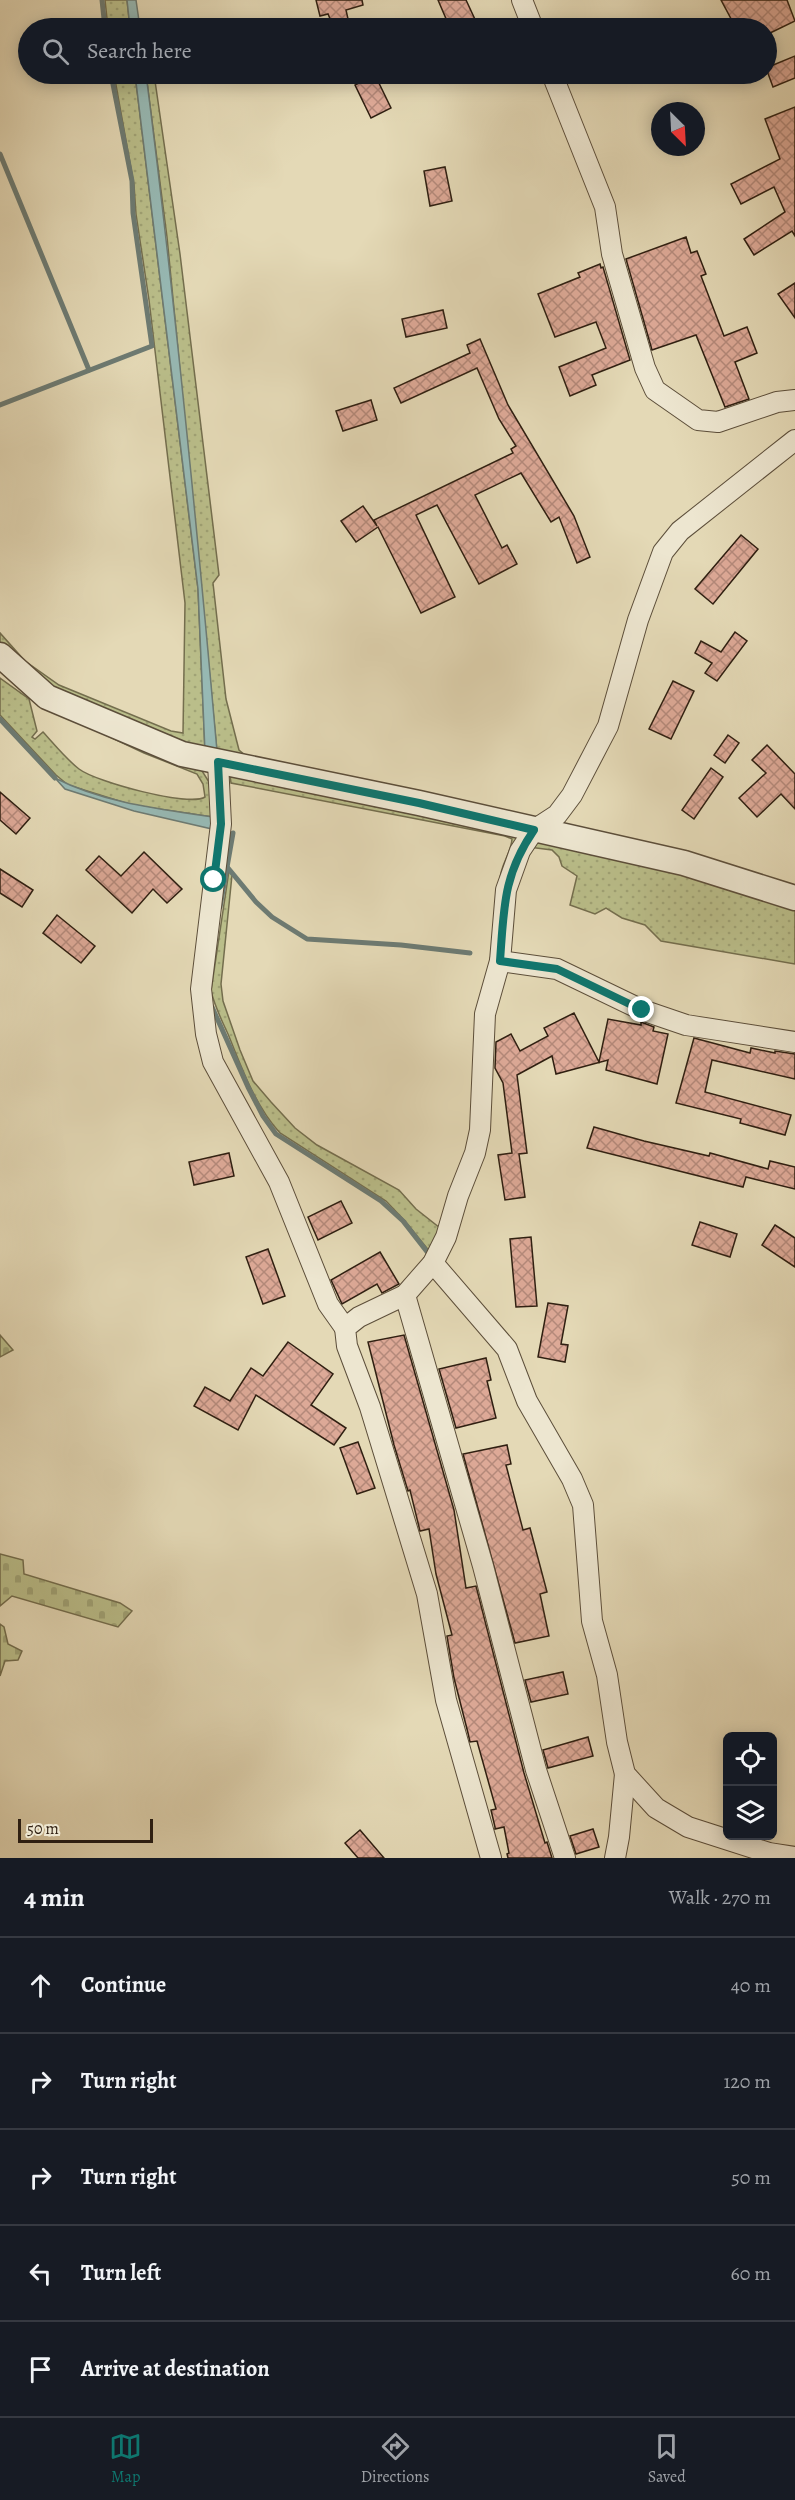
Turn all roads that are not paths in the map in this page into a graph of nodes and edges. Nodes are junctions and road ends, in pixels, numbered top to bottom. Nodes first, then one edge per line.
1 (522, 0) edge
2 (529, 18) edge
3 (556, 84) edge
4 (795, 400) edge
5 (795, 440) edge
6 (0, 655) edge
7 (218, 762) junction
8 (534, 830) junction
9 (795, 898) edge
10 (500, 961) junction
11 (795, 1042) edge
12 (433, 1263) junction
13 (405, 1294) junction
14 (345, 1328) junction
15 (625, 1774) junction
16 (795, 1857) edge
17 (491, 1858) edge
18 (565, 1858) edge
19 (615, 1858) edge

1 - 2 street
3 - 4 street
5 - 8 street
6 - 7 street
7 - 8 street
7 - 14 street
8 - 9 street
8 - 10 street
10 - 11 street
10 - 12 street
12 - 13 street
12 - 15 street
13 - 14 street
13 - 18 street
14 - 17 street
15 - 16 street
15 - 19 street

